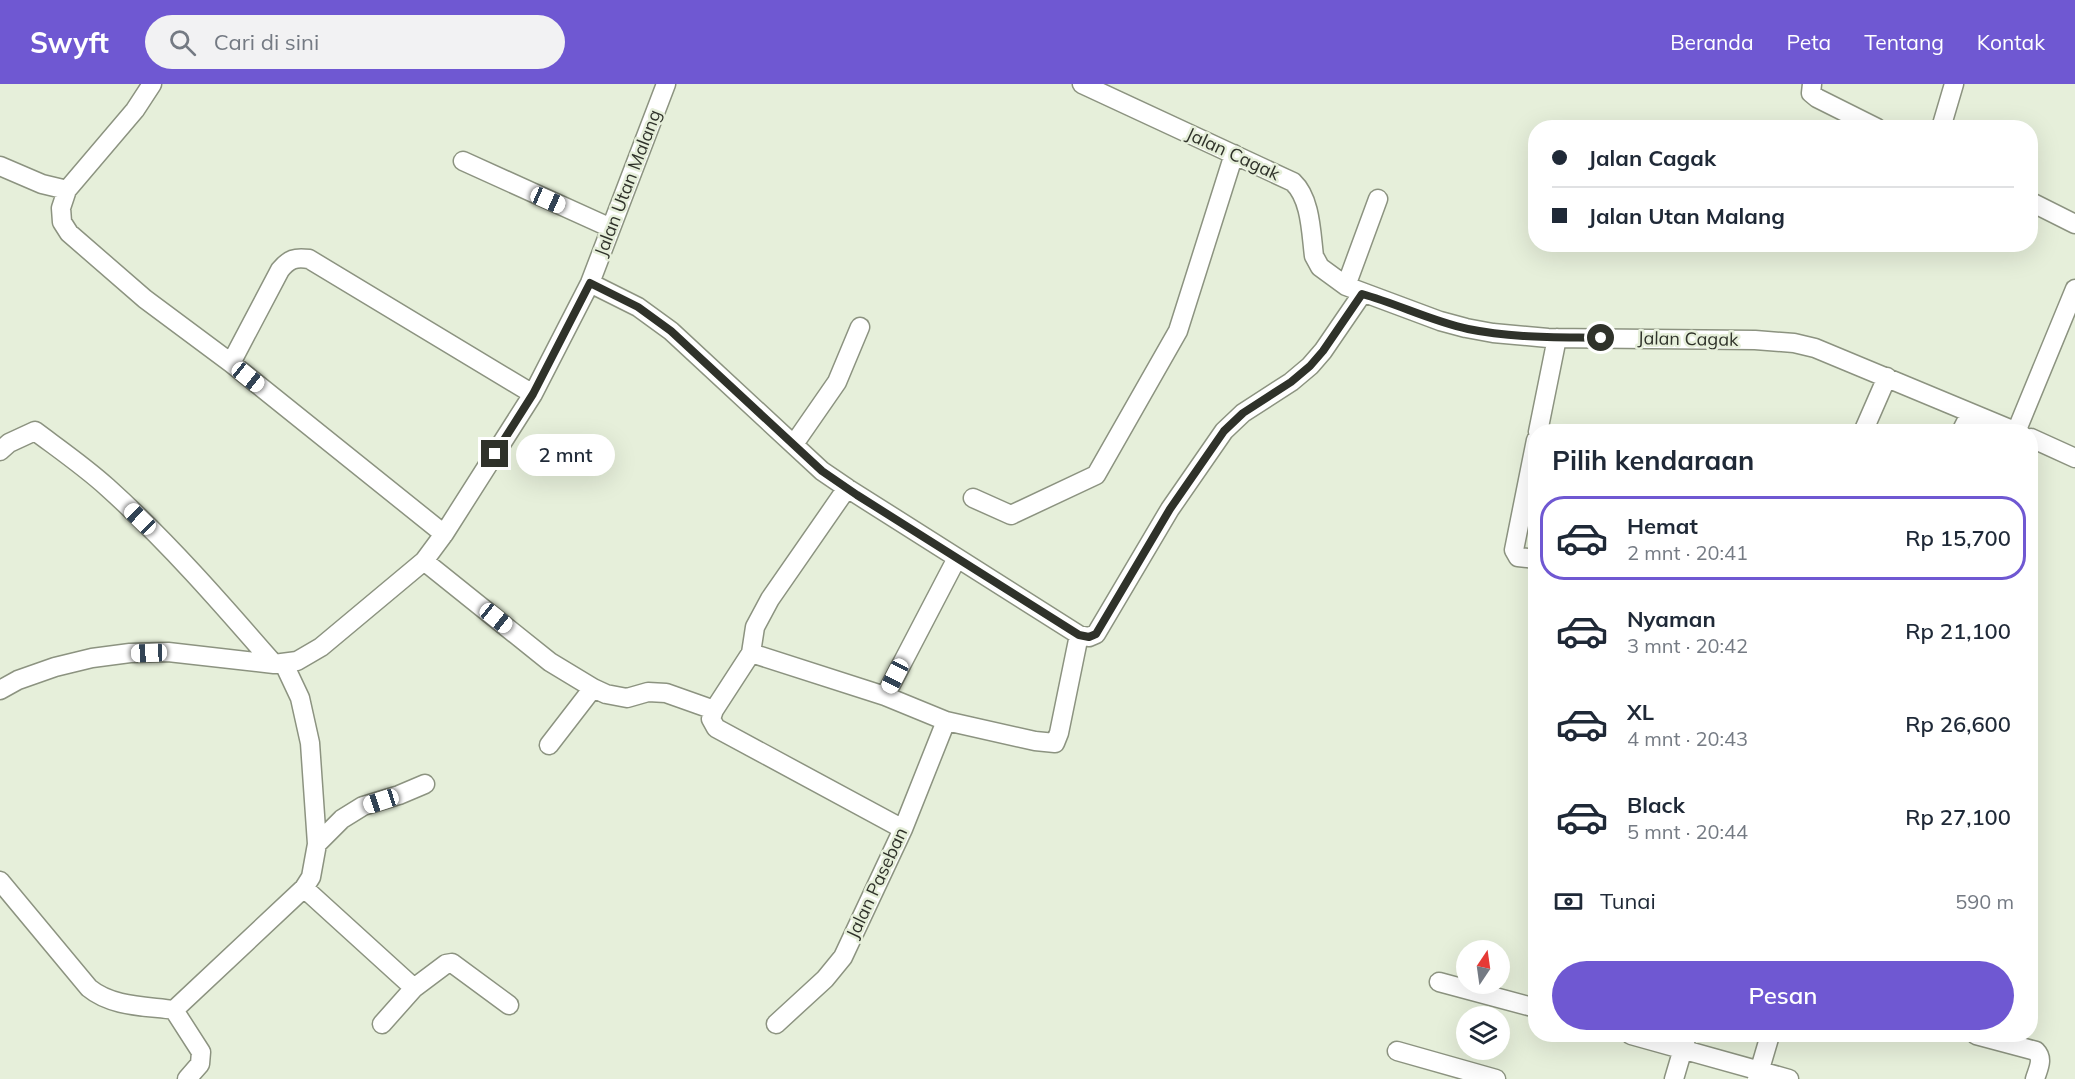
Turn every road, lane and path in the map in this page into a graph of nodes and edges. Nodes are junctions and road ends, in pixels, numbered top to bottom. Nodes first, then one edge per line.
1 (152, 84) edge
2 (666, 84) edge
3 (1082, 84) edge
4 (1812, 84) edge
5 (1954, 84) edge
6 (1861, 120) edge
7 (1943, 120) edge
8 (1234, 154) junction
9 (463, 161) dead end
10 (0, 166) edge
11 (67, 190) junction
12 (1378, 199) dead end
13 (2038, 206) edge
14 (2075, 224) edge
15 (611, 228) junction
16 (590, 283) junction
17 (2075, 289) edge
18 (1354, 290) junction
19 (860, 327) dead end
20 (1557, 338) junction
21 (231, 363) junction
22 (1887, 378) junction
23 (533, 394) junction
24 (1970, 414) junction
25 (1540, 424) edge
26 (1867, 424) edge
27 (1965, 424) edge
28 (1996, 424) edge
29 (2019, 424) edge
30 (2038, 441) edge
31 (794, 444) junction
32 (0, 451) edge
33 (2075, 458) edge
34 (1528, 480) edge
35 (847, 488) junction
36 (973, 498) dead end
37 (444, 534) junction
38 (957, 558) junction
39 (1528, 559) edge
40 (424, 561) junction
41 (1079, 635) junction
42 (751, 653) junction
43 (279, 664) junction
44 (593, 688) junction
45 (0, 690) edge
46 (885, 696) junction
47 (714, 711) junction
48 (946, 721) junction
49 (549, 746) dead end
50 (425, 784) dead end
51 (903, 829) junction
52 (316, 844) junction
53 (0, 881) edge
54 (304, 888) junction
55 (1439, 982) dead end
56 (414, 988) junction
57 (509, 1005) dead end
58 (1528, 1006) edge
59 (174, 1010) junction
60 (382, 1024) dead end
61 (776, 1024) dead end
62 (1685, 1042) edge
63 (1768, 1042) edge
64 (2002, 1042) edge
65 (1397, 1051) dead end
66 (1759, 1075) edge
67 (187, 1079) edge
68 (1496, 1079) edge
69 (1674, 1079) edge
70 (1790, 1079) edge
71 (2035, 1079) edge

1 - 11 street
2 - 15 street, Jalan Utan Malang
3 - 8 street, Jalan Cagak
4 - 6 street
5 - 7 street
8 - 18 street, Jalan Cagak
8 - 36 street
9 - 15 street
10 - 11 street
11 - 21 street
12 - 18 street
13 - 14 street
15 - 16 street, Jalan Utan Malang
16 - 23 street, Jalan Utan Malang
16 - 31 street
17 - 29 street
18 - 20 street, Jalan Cagak
18 - 41 street
19 - 31 street
20 - 22 street, Jalan Cagak
20 - 25 street
21 - 23 street
21 - 37 street
22 - 24 street, Jalan Cagak
22 - 26 street
23 - 37 street, Jalan Utan Malang
24 - 27 street
24 - 28 street, Jalan Cagak
30 - 33 street
31 - 35 street
32 - 43 street
34 - 39 street
35 - 38 street
35 - 42 street
37 - 40 street, Jalan Utan Malang
38 - 41 street
38 - 46 street
40 - 43 street, Jalan Utan Malang
40 - 44 street
41 - 48 street
42 - 46 street
42 - 47 street
43 - 45 street, Jalan Utan Malang
43 - 52 street
44 - 47 street
44 - 49 street
46 - 48 street
47 - 51 street
48 - 51 street, Jalan Paseban
50 - 52 street
51 - 61 street, Jalan Paseban
52 - 54 street
53 - 59 street
54 - 56 street
54 - 59 street
55 - 58 street
56 - 57 street
56 - 60 street
59 - 67 street
62 - 66 street
62 - 69 street
63 - 66 street
64 - 71 street
65 - 68 street
66 - 70 street

